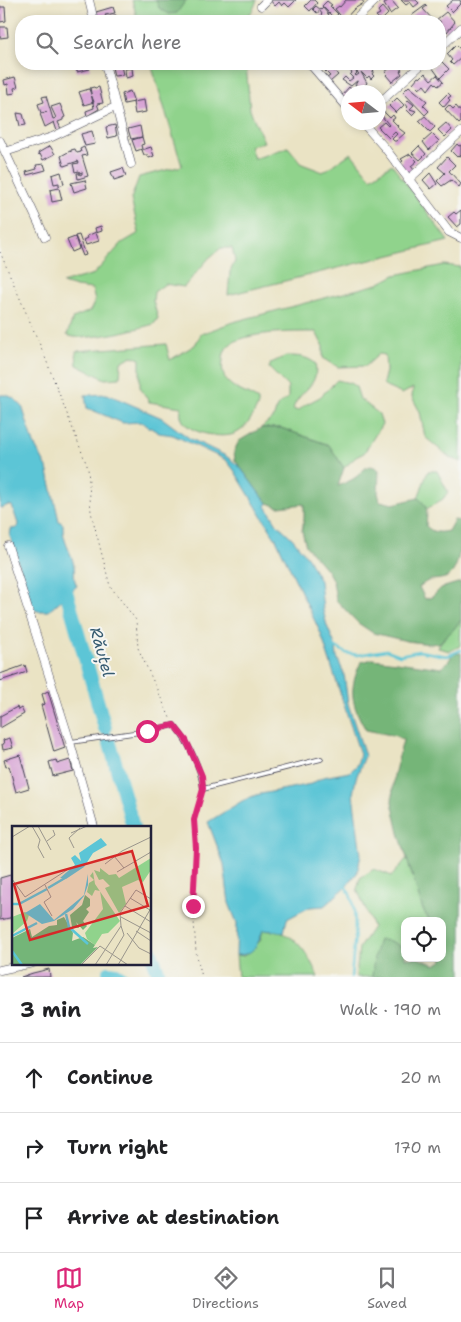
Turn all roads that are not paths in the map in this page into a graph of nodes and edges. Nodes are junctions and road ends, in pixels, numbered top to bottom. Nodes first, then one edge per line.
1 (89, 0) edge
2 (376, 0) edge
3 (93, 15) edge
4 (360, 15) edge
5 (461, 28) edge
6 (446, 42) edge
7 (106, 70) edge
8 (315, 70) edge
9 (415, 70) edge
10 (386, 97) edge
11 (341, 100) edge
12 (115, 107) junction
13 (369, 130) edge
14 (461, 132) edge
15 (0, 140) edge
16 (5, 152) junction
17 (131, 164) dead end
18 (408, 180) junction
19 (45, 237) dead end
20 (461, 238) edge
21 (8, 546) dead end
22 (70, 742) junction
23 (321, 759) dead end
24 (94, 826) edge
25 (28, 964) edge
26 (0, 970) edge

1 - 3 street
2 - 4 street
5 - 6 street
7 - 12 street
8 - 11 street
9 - 10 street
12 - 16 street
12 - 17 street
13 - 18 street
14 - 18 street
15 - 16 street
16 - 19 street
18 - 20 street
21 - 22 street
22 - 23 lane
22 - 24 street
25 - 26 street

